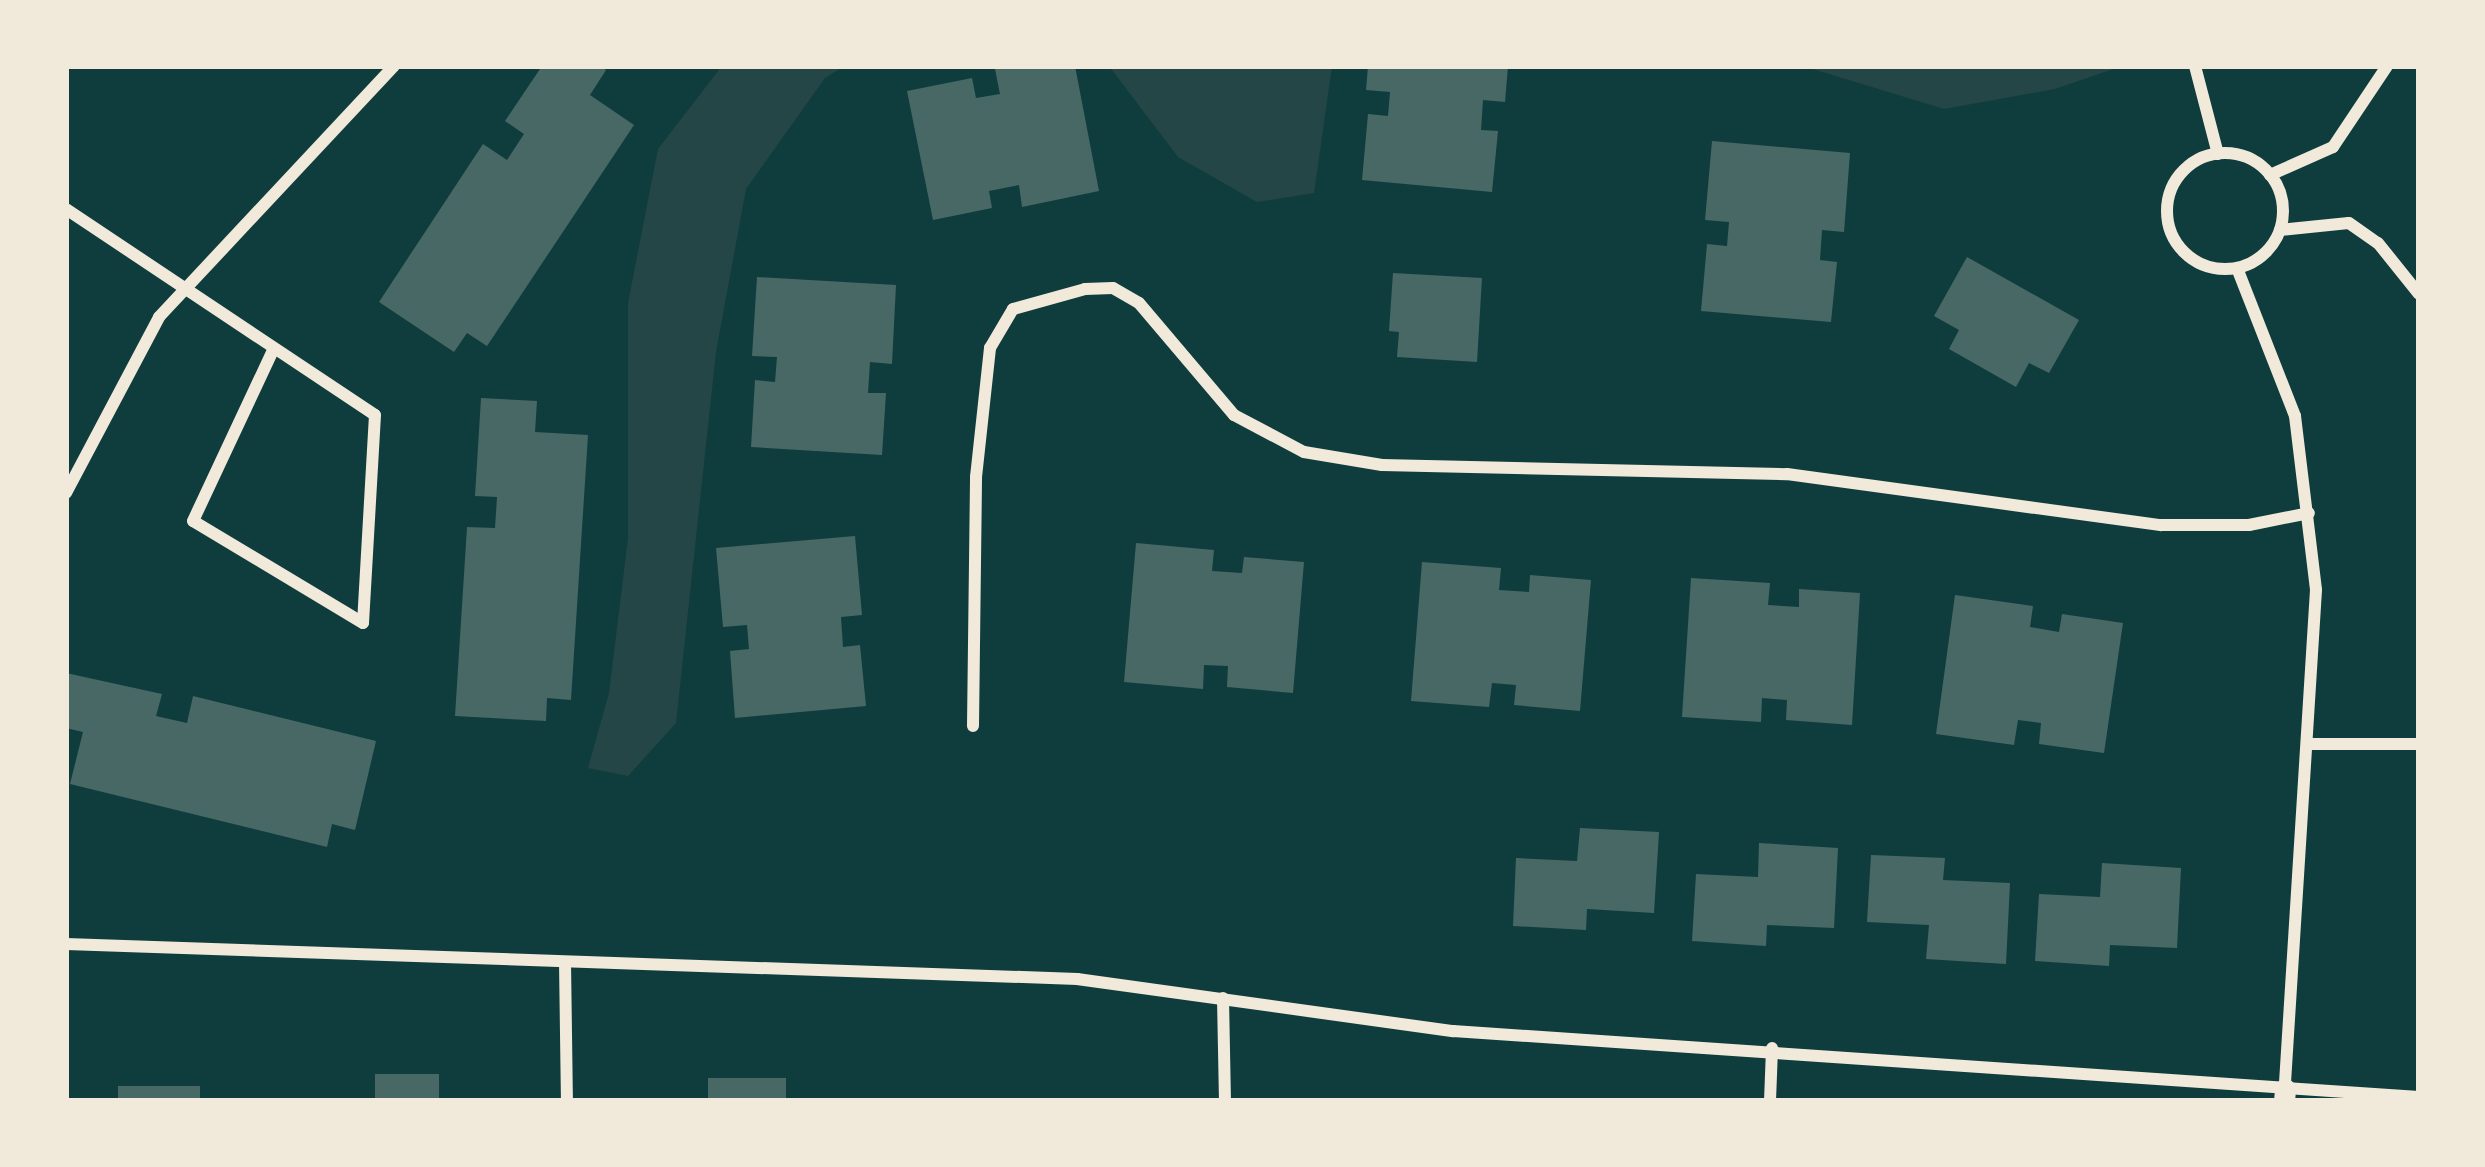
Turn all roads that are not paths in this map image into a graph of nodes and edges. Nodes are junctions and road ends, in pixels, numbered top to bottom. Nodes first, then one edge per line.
1 (394, 66) edge
2 (2195, 66) edge
3 (2387, 66) edge
4 (2218, 154) junction
5 (2270, 175) junction
6 (66, 208) edge
7 (2280, 230) junction
8 (2237, 268) junction
9 (183, 290) junction
10 (2419, 294) edge
11 (273, 350) junction
12 (66, 494) edge
13 (2309, 513) junction
14 (973, 727) dead end
15 (2310, 744) junction
16 (2419, 744) edge
17 (66, 944) edge
18 (566, 962) junction
19 (1223, 998) junction
20 (1772, 1048) junction
21 (2284, 1095) edge
22 (2419, 1097) edge
23 (568, 1101) edge
24 (1225, 1101) edge
25 (1770, 1101) edge

1 - 9 street
2 - 4 street
3 - 5 street
4 - 5 street
4 - 8 street
5 - 7 street
6 - 9 street
7 - 8 street
7 - 10 street
8 - 13 street
9 - 11 street
9 - 12 street
11 - 11 street
13 - 14 street
13 - 15 street
15 - 16 street
15 - 21 street
17 - 18 street
18 - 19 street
18 - 23 street
19 - 20 street
19 - 24 street
20 - 21 street
20 - 25 street
21 - 22 street

